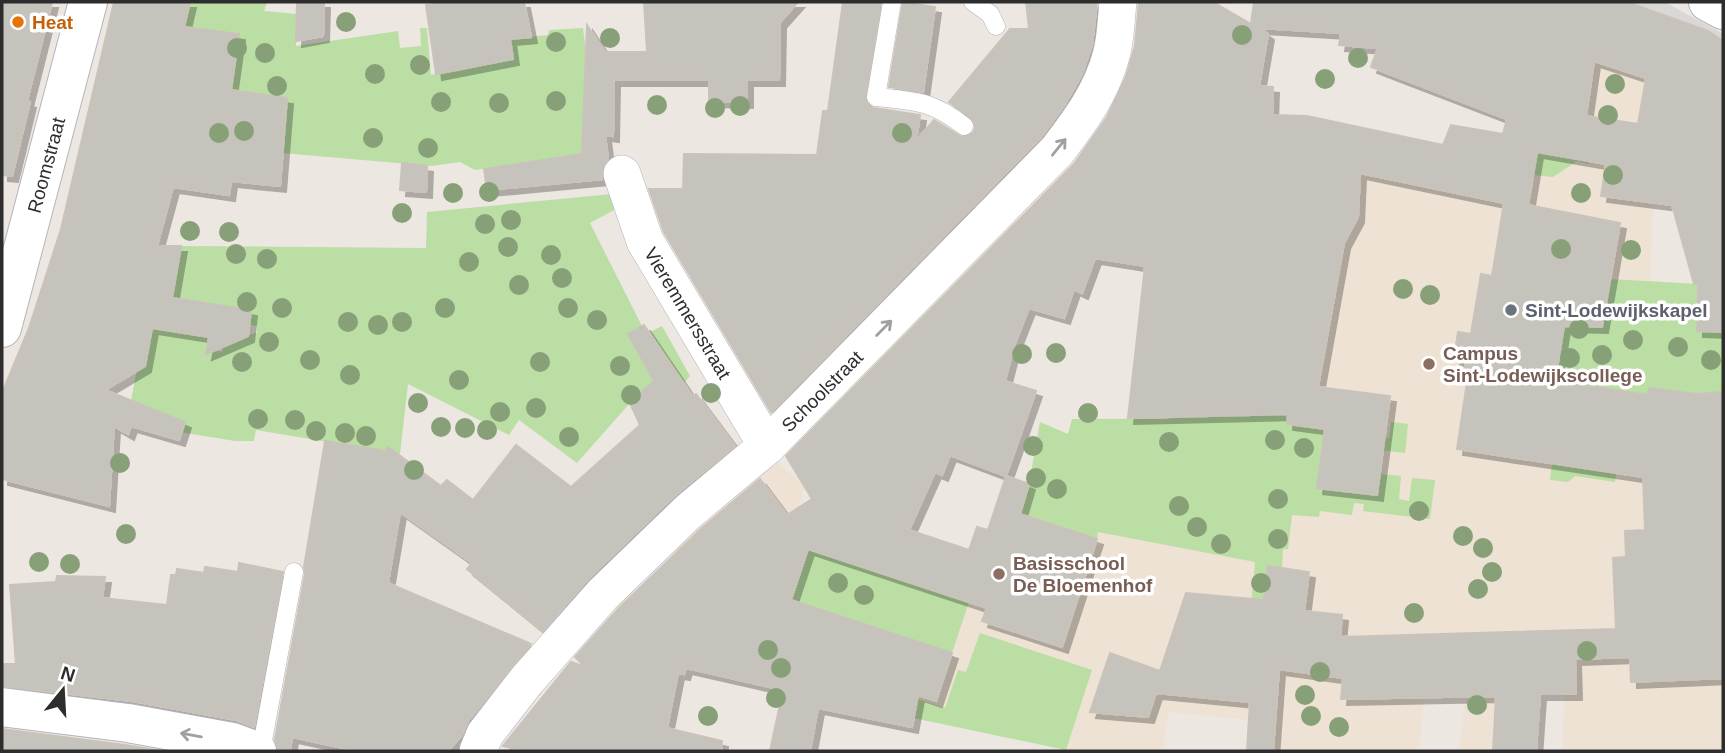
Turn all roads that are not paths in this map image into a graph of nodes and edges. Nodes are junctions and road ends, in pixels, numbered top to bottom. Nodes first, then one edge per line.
1 (88, 2) edge
2 (892, 2) edge
3 (973, 2) edge
4 (1118, 2) edge
5 (1709, 2) edge
6 (1723, 10) edge
7 (996, 26) dead end
8 (964, 125) dead end
9 (622, 174) dead end
10 (2, 328) edge
11 (767, 446) junction
12 (294, 572) dead end
13 (2, 707) edge
14 (259, 751) edge
15 (478, 751) edge

1 - 10 street, Roomstraat
2 - 8 lane
3 - 7 lane
11 -> 4 street, Schoolstraat
5 - 6 street
9 - 11 street, Vieremmersstraat
11 - 15 street, Schoolstraat
12 - 14 lane
14 -> 13 street

